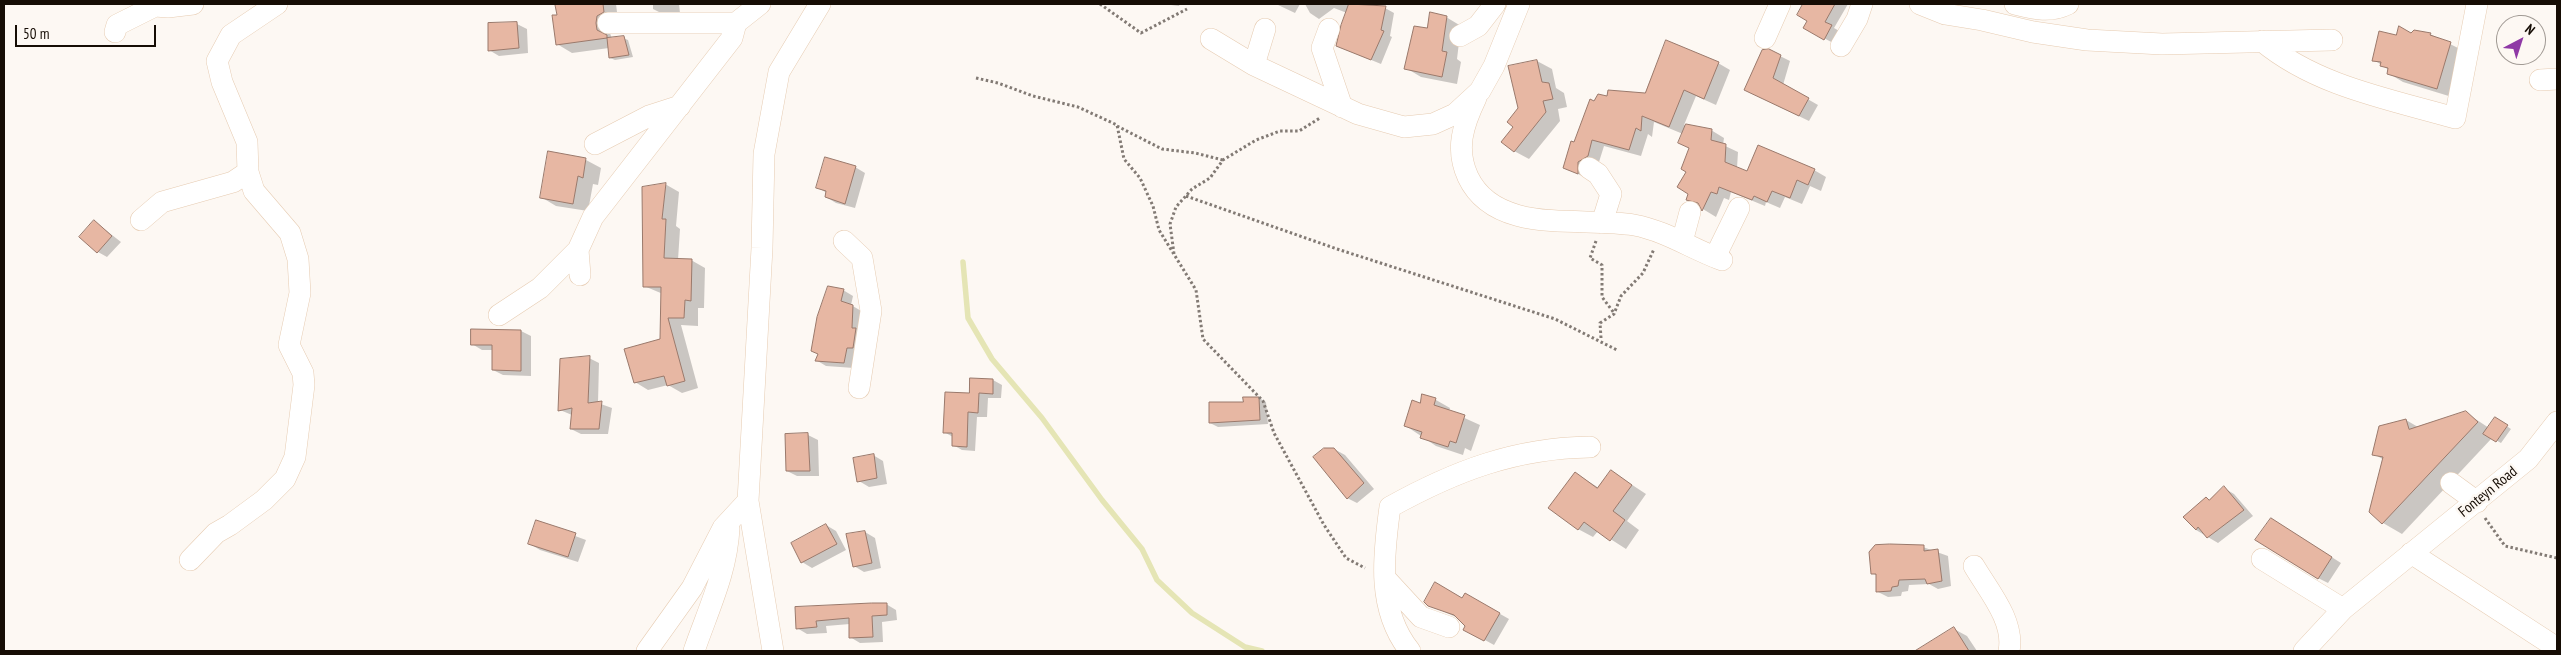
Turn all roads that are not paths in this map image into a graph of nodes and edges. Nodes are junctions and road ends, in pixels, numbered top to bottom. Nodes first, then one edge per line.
1 (194, 4) edge
2 (276, 4) edge
3 (760, 4) edge
4 (820, 4) edge
5 (1495, 4) edge
6 (1519, 4) edge
7 (1780, 4) edge
8 (1862, 4) edge
9 (1920, 4) edge
10 (2015, 4) edge
11 (2068, 4) edge
12 (2477, 4) edge
13 (608, 23) dead end
14 (736, 23) junction
15 (1330, 29) dead end
16 (1265, 30) dead end
17 (115, 32) dead end
18 (1460, 36) dead end
19 (1765, 38) dead end
20 (1211, 39) dead end
21 (2332, 40) dead end
22 (2262, 41) junction
23 (1841, 46) dead end
24 (1254, 65) junction
25 (1480, 91) junction
26 (680, 106) junction
27 (1334, 111) junction
28 (595, 144) dead end
29 (649, 145) junction
30 (1590, 168) dead end
31 (248, 172) junction
32 (642, 179) dead end
33 (1739, 208) dead end
34 (1690, 212) dead end
35 (142, 220) dead end
36 (1602, 223) junction
37 (844, 240) dead end
38 (1682, 242) junction
39 (578, 250) junction
40 (580, 275) dead end
41 (499, 315) dead end
42 (859, 388) dead end
43 (2557, 422) edge
44 (1590, 447) dead end
45 (2450, 482) dead end
46 (748, 501) junction
47 (2477, 502) junction
48 (729, 522) junction
49 (2411, 553) junction
50 (2262, 559) dead end
51 (190, 560) dead end
52 (1974, 566) dead end
53 (1377, 574) junction
54 (2343, 609) junction
55 (1449, 628) dead end
56 (2557, 648) edge
57 (647, 651) edge
58 (694, 651) edge
59 (773, 651) edge
60 (1410, 651) edge
61 (2009, 651) edge
62 (2304, 651) edge

1 - 17 street
2 - 31 street
3 - 14 street
4 - 46 street
5 - 18 street
6 - 25 street
7 - 19 street
8 - 23 street
9 - 22 street
10 - 11 street
12 - 22 street
13 - 14 street
14 - 26 street
15 - 27 street
16 - 24 street
20 - 24 street
21 - 22 street
24 - 27 street
25 - 27 street
25 - 36 street
26 - 28 street
26 - 29 street
29 - 32 street
29 - 39 street
30 - 36 street
31 - 35 street
31 - 51 street
33 - 38 street
34 - 38 street
36 - 38 street
37 - 42 street
39 - 40 street
39 - 41 street
43 - 47 street, Fonteyn Road
44 - 53 street
45 - 47 street
46 - 48 street
46 - 59 street
47 - 49 street, Fonteyn Road
48 - 57 street
48 - 58 street
49 - 54 street, Fonteyn Road
49 - 56 street
50 - 54 street
52 - 61 street
53 - 55 street
53 - 60 street
54 - 62 street

